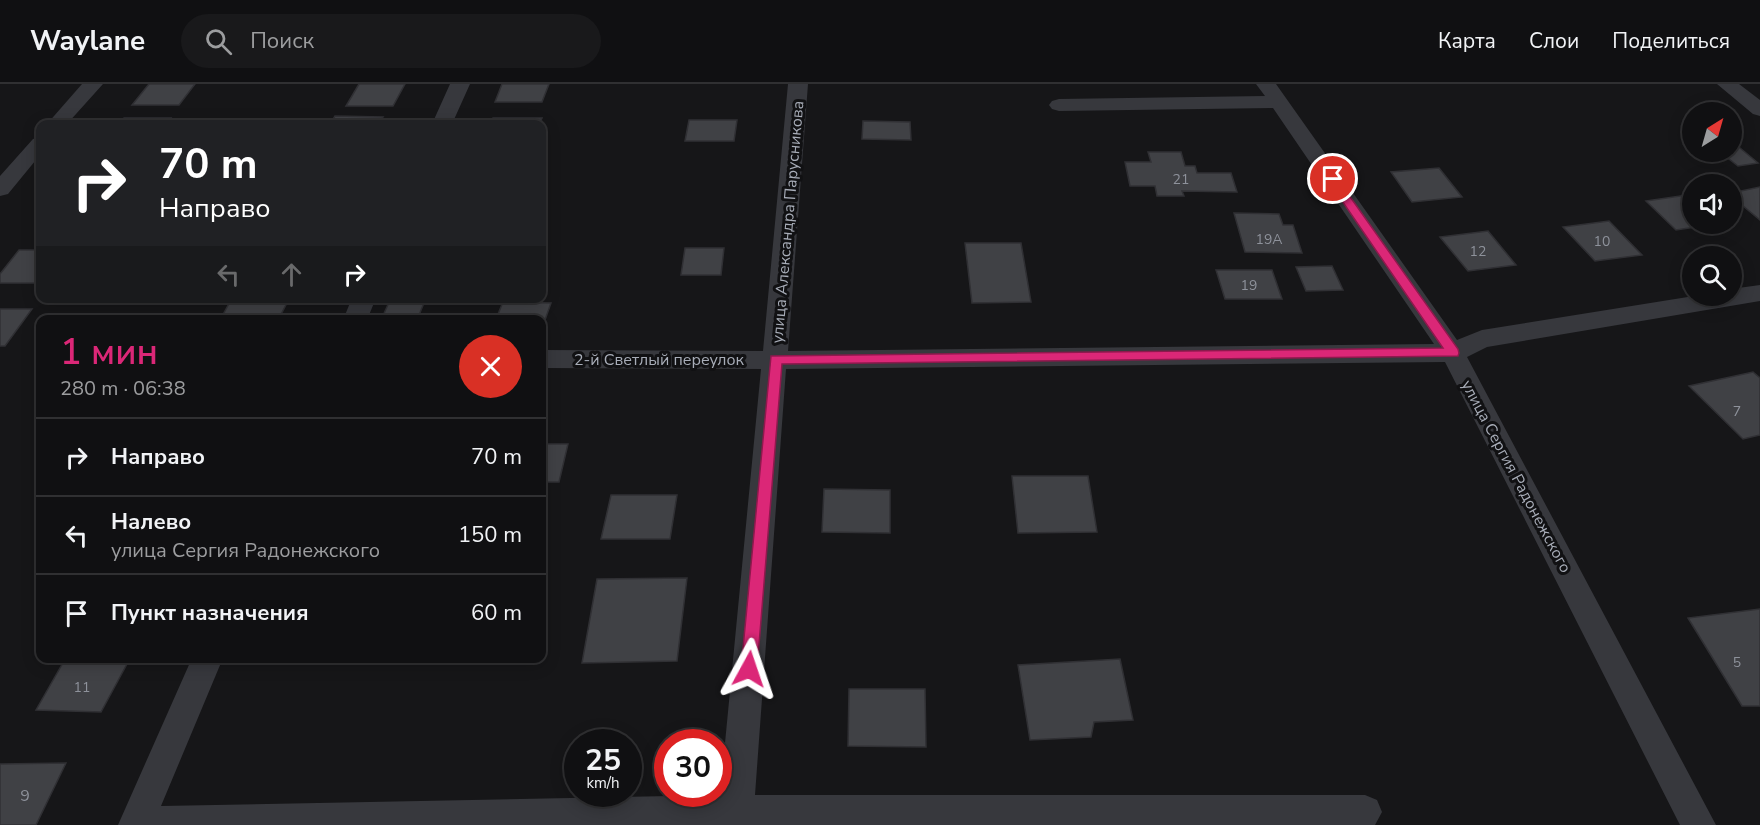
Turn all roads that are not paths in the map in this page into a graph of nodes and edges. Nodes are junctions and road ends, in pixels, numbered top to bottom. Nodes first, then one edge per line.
1 (93, 84) edge
2 (460, 84) edge
3 (798, 84) edge
4 (1726, 84) edge
5 (1273, 93) edge
6 (1059, 105) dead end
7 (1760, 110) edge
8 (61, 120) edge
9 (444, 120) edge
10 (36, 148) edge
11 (0, 189) edge
12 (1760, 293) edge
13 (1453, 353) junction
14 (546, 358) edge
15 (776, 360) junction
16 (206, 663) edge
17 (736, 812) junction
18 (1365, 812) dead end
19 (136, 824) edge
20 (1700, 825) edge

1 - 8 street
2 - 9 street
3 - 15 street, улица Александра Парусникова
4 - 7 street
5 - 6 street
5 - 13 street, улица Сергия Радонежского
10 - 11 street
12 - 13 street
13 - 15 street, 2-й Светлый переулок
13 - 20 street, улица Сергия Радонежского
14 - 15 street, 2-й Светлый переулок
15 - 17 street, улица Александра Парусникова
16 - 19 street
17 - 18 street
17 - 19 street

